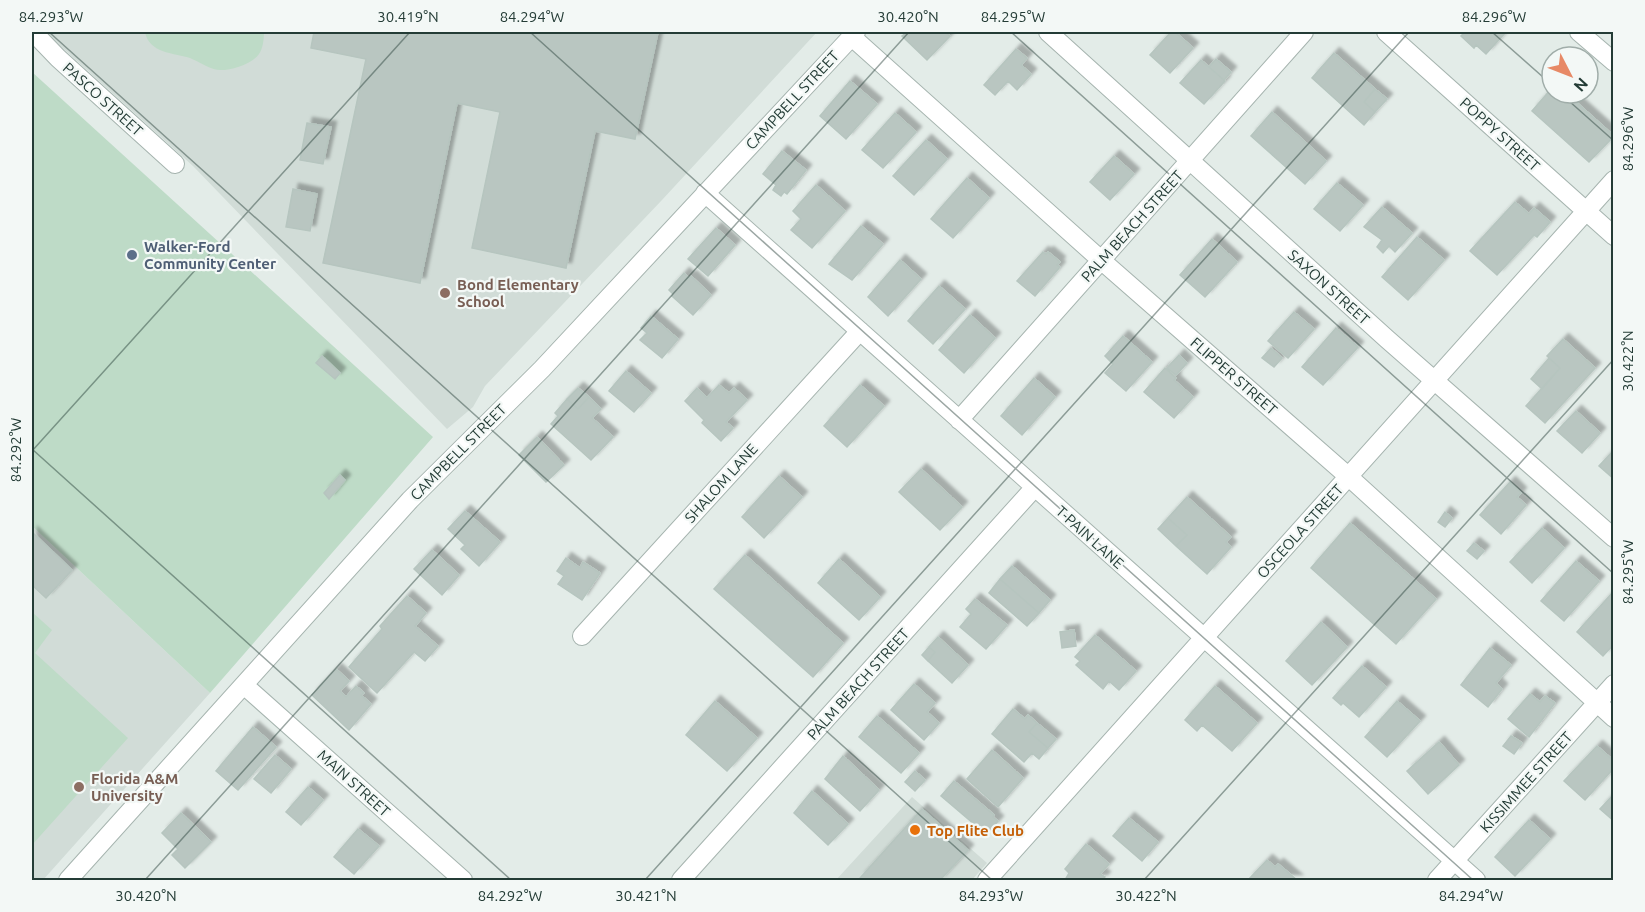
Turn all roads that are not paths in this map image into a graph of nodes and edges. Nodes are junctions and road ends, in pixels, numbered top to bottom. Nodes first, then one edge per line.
1 (33, 32) edge
2 (1048, 32) edge
3 (1304, 32) edge
4 (1386, 32) edge
5 (1579, 32) edge
6 (854, 34) edge
7 (1614, 62) edge
8 (1189, 161) junction
9 (175, 164) dead end
10 (1614, 180) edge
11 (705, 193) junction
12 (1586, 212) junction
13 (1614, 236) edge
14 (1101, 260) junction
15 (860, 331) junction
16 (1434, 381) junction
17 (959, 420) junction
18 (1349, 477) junction
19 (1035, 487) junction
20 (1614, 538) edge
21 (582, 636) dead end
22 (1204, 638) junction
23 (1614, 684) edge
24 (245, 686) junction
25 (1597, 703) junction
26 (1614, 718) edge
27 (1454, 861) junction
28 (68, 880) edge
29 (464, 880) edge
30 (681, 880) edge
31 (987, 880) edge
32 (1437, 880) edge
33 (1476, 880) edge

1 - 9 street, PASCO STREET
2 - 8 street, SAXON STREET
3 - 8 street, PALM BEACH STREET
4 - 12 street, POPPY STREET
5 - 7 street
6 - 11 street, CAMPBELL STREET
6 - 14 street, FLIPPER STREET
8 - 14 street, PALM BEACH STREET
8 - 16 street, SAXON STREET
10 - 12 street, OSCEOLA STREET
11 - 15 street, T-PAIN LANE
11 - 24 street, CAMPBELL STREET
12 - 13 street, POPPY STREET
12 - 16 street, OSCEOLA STREET
14 - 17 street, PALM BEACH STREET
14 - 18 street, FLIPPER STREET
15 - 17 street, T-PAIN LANE
15 - 21 street, SHALOM LANE
16 - 18 street, OSCEOLA STREET
16 - 20 street, SAXON STREET
17 - 19 street, T-PAIN LANE
18 - 22 street, OSCEOLA STREET
18 - 25 street, FLIPPER STREET
19 - 22 street, T-PAIN LANE
19 - 30 street, PALM BEACH STREET
22 - 27 street, T-PAIN LANE
22 - 31 street, OSCEOLA STREET
23 - 25 street, KISSIMMEE STREET
24 - 28 street, CAMPBELL STREET
24 - 29 street, MAIN STREET
25 - 26 street, FLIPPER STREET
25 - 27 street, KISSIMMEE STREET
27 - 32 street, KISSIMMEE STREET
27 - 33 street, T-PAIN LANE

